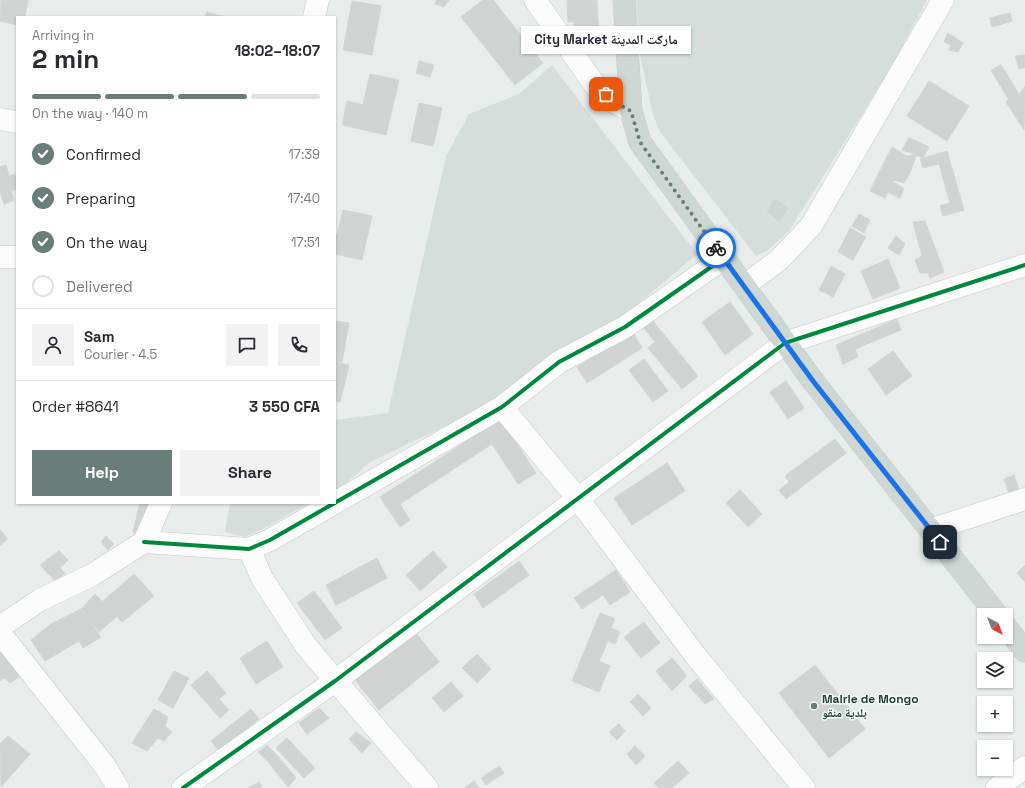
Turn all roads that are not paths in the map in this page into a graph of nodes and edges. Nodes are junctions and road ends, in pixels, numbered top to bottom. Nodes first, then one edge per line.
1 (318, 0) edge
2 (535, 0) edge
3 (624, 0) edge
4 (943, 0) edge
5 (314, 16) edge
6 (631, 111) junction
7 (0, 119) edge
8 (16, 122) edge
9 (0, 256) edge
10 (16, 257) edge
11 (724, 258) junction
12 (1025, 265) edge
13 (744, 286) junction
14 (786, 343) junction
15 (502, 407) junction
16 (578, 499) junction
17 (1025, 499) edge
18 (336, 502) edge
19 (161, 504) edge
20 (333, 504) edge
21 (930, 530) junction
22 (144, 542) junction
23 (249, 548) junction
24 (991, 608) edge
25 (0, 627) edge
26 (0, 633) edge
27 (1013, 636) edge
28 (1025, 651) edge
29 (335, 681) junction
30 (1025, 767) edge
31 (118, 788) edge
32 (183, 788) edge
33 (427, 788) edge
34 (804, 788) edge
35 (997, 788) edge

1 - 5 street
2 - 6 street
3 - 6 main road
4 - 13 street
6 - 11 main road
7 - 8 street
9 - 10 street
11 - 13 main road
11 - 15 street
12 - 14 street
13 - 14 main road
14 - 16 street
14 - 21 main road
15 - 16 street
15 - 18 street
16 - 29 street
16 - 34 street
17 - 21 street
19 - 22 street
20 - 23 street
21 - 24 main road
22 - 23 street
22 - 25 street
23 - 29 street
26 - 31 street
27 - 28 main road
29 - 32 street
29 - 33 street
30 - 35 street

